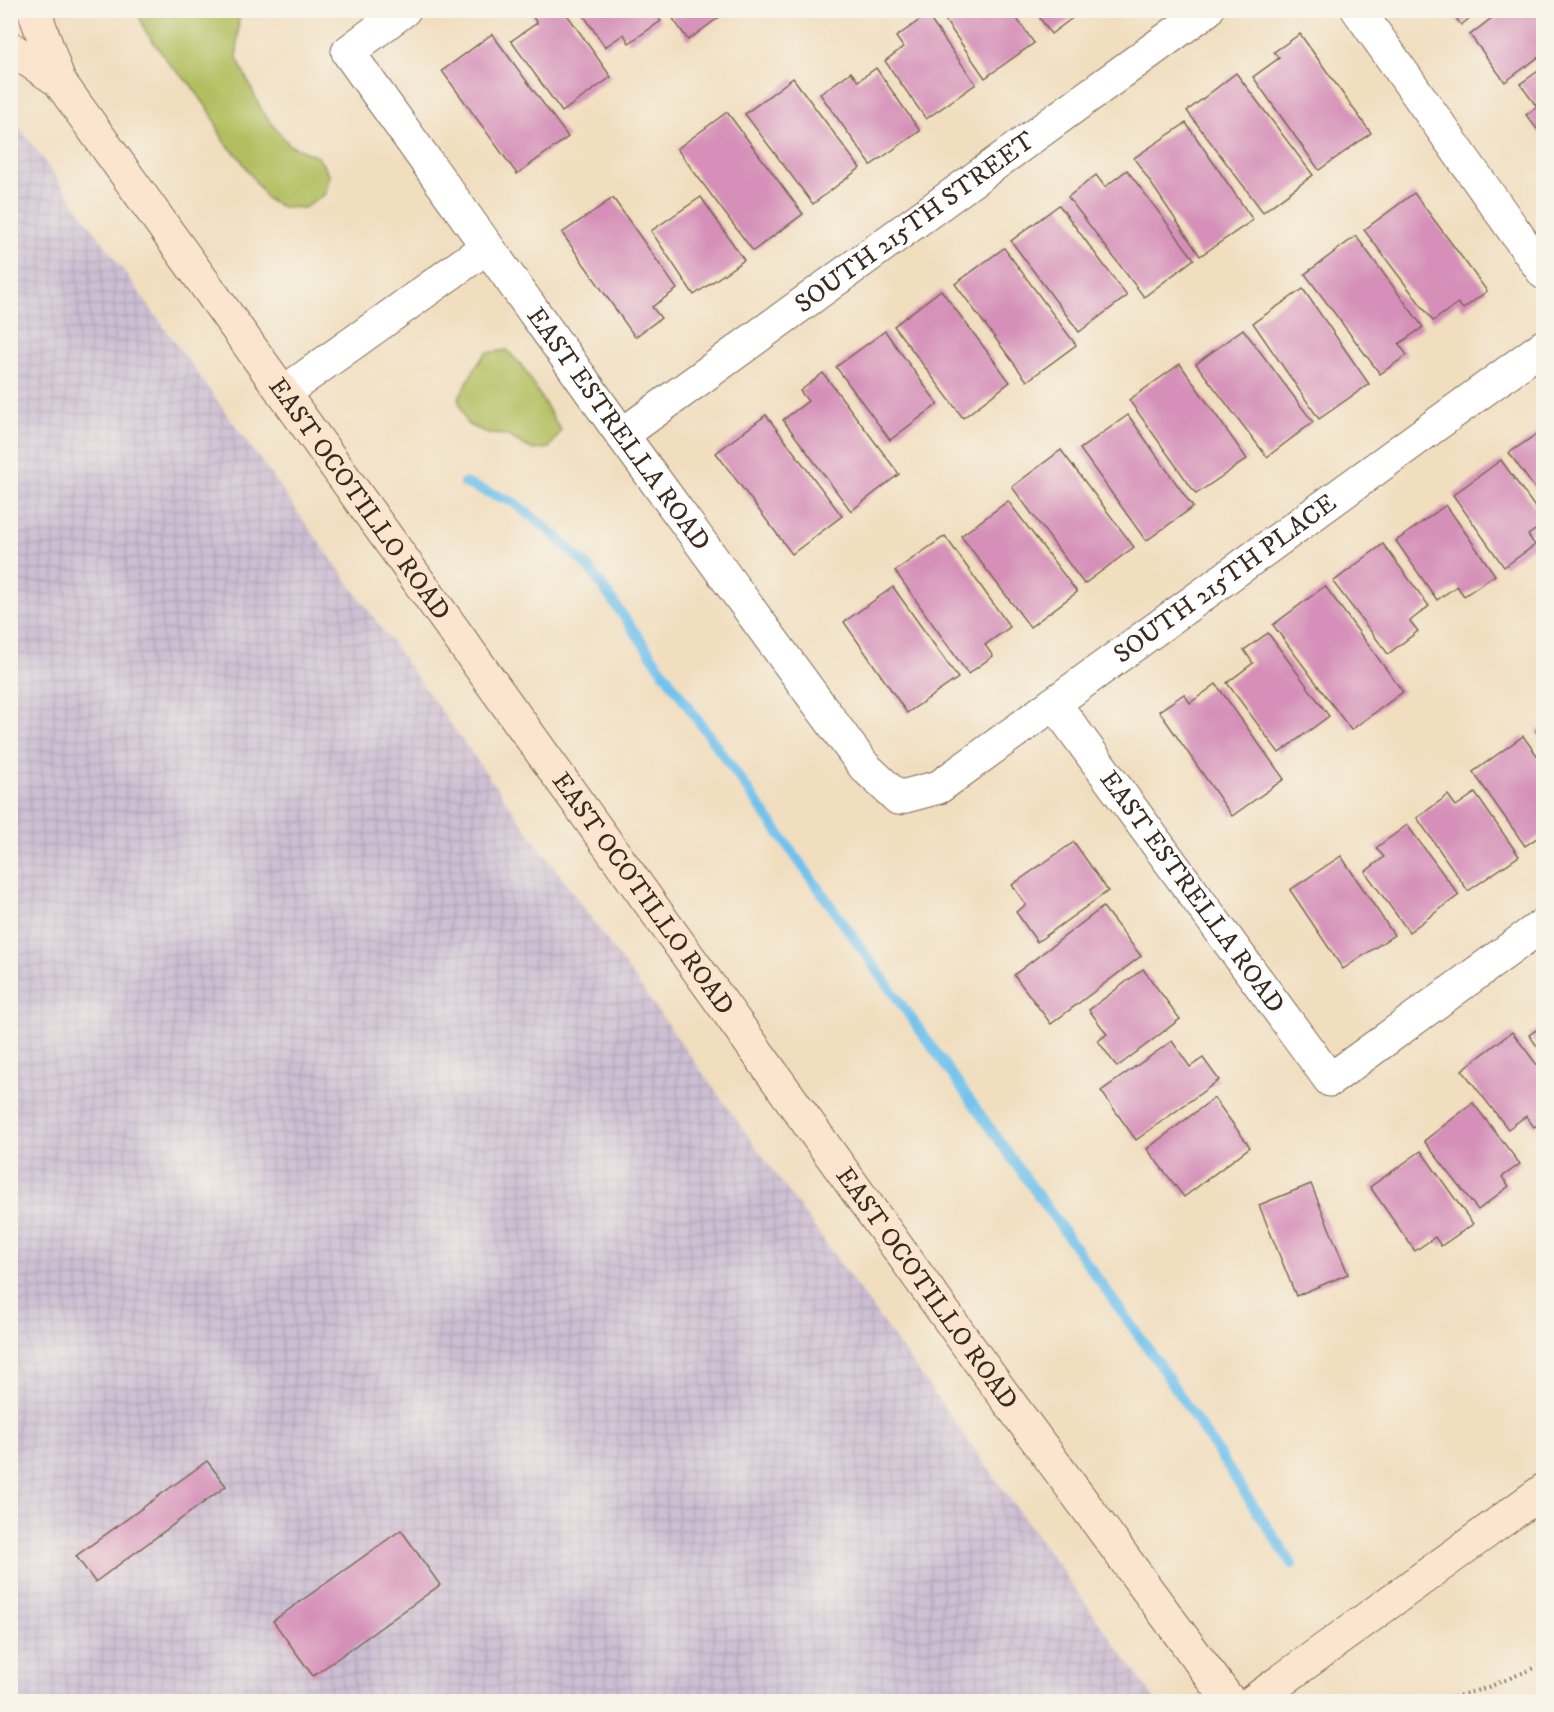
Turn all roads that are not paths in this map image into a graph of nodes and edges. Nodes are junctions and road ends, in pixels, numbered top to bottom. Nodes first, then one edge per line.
1 (34, 10) edge
2 (404, 10) edge
3 (1207, 10) edge
4 (1358, 10) edge
5 (10, 48) edge
6 (59, 81) junction
7 (487, 247) junction
8 (1544, 273) edge
9 (1544, 346) edge
10 (283, 393) junction
11 (622, 435) junction
12 (1054, 703) junction
13 (898, 798) joint
14 (1544, 924) edge
15 (1544, 1490) edge
16 (1230, 1701) edge
17 (1252, 1701) edge

1 - 6 main road, EAST OCOTILLO ROAD
2 - 7 street, EAST ESTRELLA ROAD
3 - 11 street, SOUTH 215TH STREET
4 - 8 street
5 - 6 main road, EAST OCOTILLO ROAD
6 - 10 main road, EAST OCOTILLO ROAD
7 - 10 street
7 - 11 street, EAST ESTRELLA ROAD
9 - 12 street, SOUTH 215TH PLACE
10 - 16 main road, EAST OCOTILLO ROAD
11 - 13 street, EAST ESTRELLA ROAD
12 - 13 street, SOUTH 215TH PLACE
12 - 14 street, EAST ESTRELLA ROAD
15 - 17 main road

